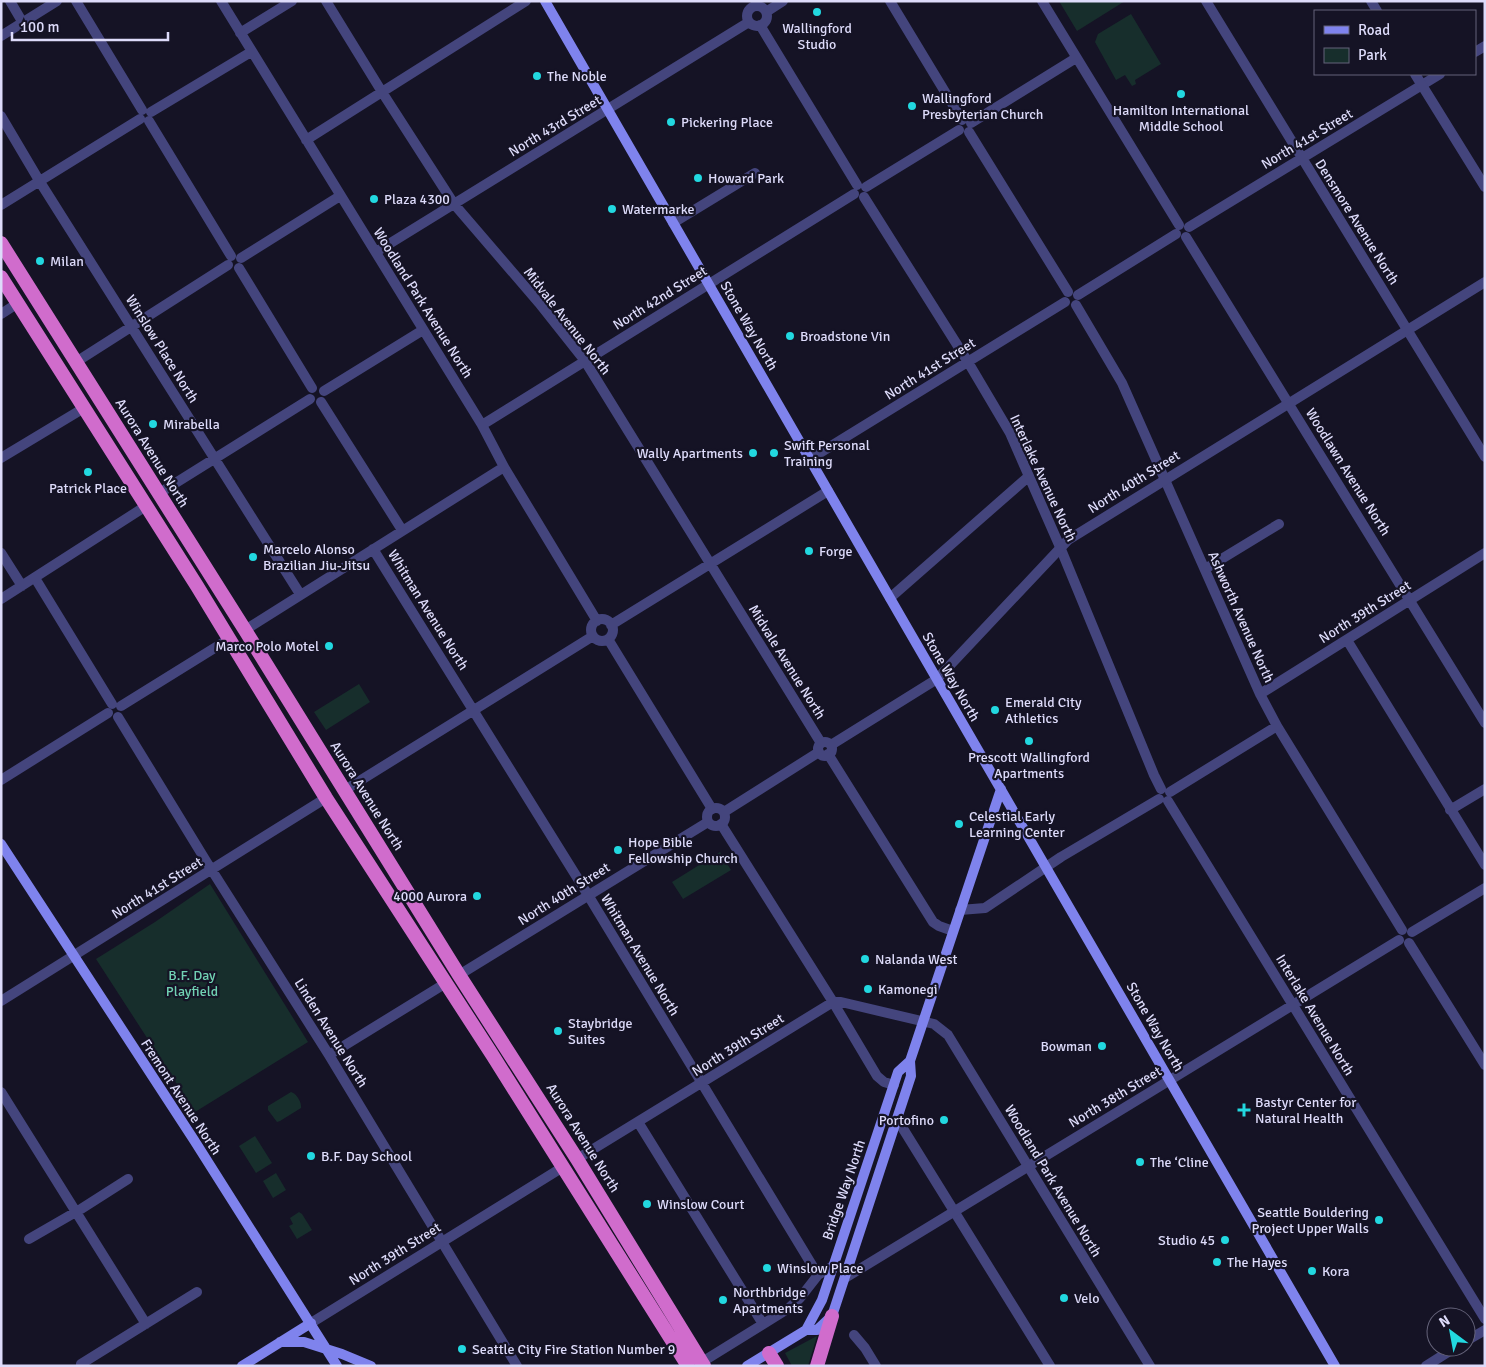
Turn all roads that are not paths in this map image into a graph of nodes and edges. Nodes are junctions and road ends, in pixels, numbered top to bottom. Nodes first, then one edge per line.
1 (10, 1) edge
2 (57, 1) edge
3 (76, 1) edge
4 (221, 1) edge
5 (292, 1) edge
6 (326, 1) edge
7 (526, 1) edge
8 (545, 1) edge
9 (783, 1) edge
10 (890, 1) edge
11 (1042, 1) edge
12 (1206, 1) edge
13 (752, 5) edge
14 (766, 12) junction
15 (749, 22) junction
16 (23, 23) junction
17 (760, 25) junction
18 (240, 33) junction
19 (2, 37) edge
20 (251, 52) junction
21 (1076, 58) junction
22 (1416, 75) edge
23 (1438, 75) edge
24 (1422, 85) junction
25 (382, 92) junction
26 (608, 109) junction
27 (1, 116) edge
28 (146, 116) junction
29 (965, 126) junction
30 (306, 140) junction
31 (1301, 158) junction
32 (755, 173) dead end
33 (40, 182) junction
34 (1485, 188) edge
35 (860, 191) junction
36 (340, 196) junction
37 (454, 204) junction
38 (1, 205) edge
39 (673, 223) junction
40 (1183, 231) junction
41 (1, 243) edge
42 (376, 252) junction
43 (235, 262) junction
44 (1, 277) edge
45 (1485, 282) edge
46 (708, 284) junction
47 (1071, 299) junction
48 (18, 304) junction
49 (1, 314) edge
50 (132, 326) junction
51 (423, 330) junction
52 (1408, 330) junction
53 (585, 361) junction
54 (76, 362) junction
55 (968, 362) junction
56 (324, 391) junction
57 (311, 394) junction
58 (321, 402) junction
59 (1289, 403) junction
60 (84, 408) junction
61 (482, 425) junction
62 (1485, 457) edge
63 (1, 458) edge
64 (214, 459) junction
65 (810, 459) junction
66 (504, 467) junction
67 (1028, 477) junction
68 (1164, 480) junction
69 (828, 491) junction
70 (158, 494) junction
71 (146, 506) junction
72 (1279, 524) dead end
73 (402, 530) junction
74 (1060, 547) junction
75 (373, 549) junction
76 (1, 553) edge
77 (1485, 553) edge
78 (710, 563) junction
79 (1205, 569) junction
80 (35, 578) junction
81 (22, 586) junction
82 (300, 594) junction
83 (890, 598) junction
84 (1, 599) edge
85 (1410, 600) junction
86 (597, 621) junction
87 (611, 625) junction
88 (245, 630) junction
89 (593, 636) junction
90 (229, 639) junction
91 (608, 639) junction
92 (1346, 640) junction
93 (937, 679) junction
94 (1260, 694) junction
95 (115, 710) junction
96 (474, 710) junction
97 (1485, 722) edge
98 (1277, 726) junction
99 (825, 749) junction
100 (1, 780) edge
101 (1001, 789) junction
102 (1485, 789) edge
103 (345, 790) junction
104 (1165, 795) junction
105 (326, 798) junction
106 (712, 809) junction
107 (1450, 810) junction
108 (724, 812) junction
109 (708, 822) junction
110 (722, 824) junction
111 (1, 844) edge
112 (1485, 864) edge
113 (1046, 867) junction
114 (212, 870) junction
115 (1485, 888) edge
116 (588, 895) junction
117 (960, 910) junction
118 (953, 931) junction
119 (1404, 934) junction
120 (74, 956) junction
121 (459, 975) junction
122 (446, 983) junction
123 (1, 1001) edge
124 (833, 1002) junction
125 (1293, 1005) junction
126 (923, 1022) junction
127 (329, 1055) junction
128 (910, 1061) junction
129 (1485, 1065) edge
130 (1170, 1080) junction
131 (701, 1083) junction
132 (894, 1085) junction
133 (1, 1092) edge
134 (897, 1119) junction
135 (638, 1122) junction
136 (577, 1159) junction
137 (1028, 1166) junction
138 (563, 1167) junction
139 (128, 1179) dead end
140 (76, 1212) junction
141 (954, 1212) junction
142 (29, 1239) dead end
143 (441, 1242) junction
144 (833, 1266) junction
145 (818, 1275) junction
146 (845, 1278) junction
147 (197, 1292) dead end
148 (832, 1316) junction
149 (1485, 1320) edge
150 (311, 1323) junction
151 (146, 1324) junction
152 (763, 1324) junction
153 (806, 1330) junction
154 (854, 1335) dead end
155 (280, 1342) junction
156 (326, 1348) junction
157 (769, 1353) junction
158 (1440, 1357) edge
159 (81, 1364) dead end
160 (703, 1364) edge
161 (242, 1366) edge
162 (337, 1366) edge
163 (371, 1366) edge
164 (517, 1366) edge
165 (688, 1366) edge
166 (747, 1366) edge
167 (776, 1366) edge
168 (817, 1366) edge
169 (876, 1366) edge
170 (1050, 1366) edge
171 (1150, 1366) edge
172 (1336, 1366) edge
173 (1426, 1366) edge

1 - 16 street
2 - 16 street
3 - 28 street
4 - 18 street, Woodland Park Avenue North
5 - 18 street
6 - 25 street, Midvale Avenue North
7 - 25 street
8 - 26 main road, Stone Way North
9 - 14 street
10 - 29 street, Ashworth Avenue North
11 - 21 street, Woodlawn Avenue North
12 - 31 street, Densmore Avenue North
13 - 14 street
13 - 15 street
14 - 17 street
15 - 17 street
15 - 26 street, North 43rd Street
16 - 19 street
17 - 35 street, Interlake Avenue North
18 - 20 street, Woodland Park Avenue North
20 - 28 street
20 - 30 street, Woodland Park Avenue North
21 - 29 street, North 42nd Street
21 - 40 street, Woodlawn Avenue North
22 - 24 street
23 - 24 street, North 41st Street
24 - 31 street, North 41st Street
24 - 34 street
25 - 30 street
25 - 37 street, Midvale Avenue North
26 - 37 street, North 43rd Street
26 - 39 main road, Stone Way North
27 - 33 street, Winslow Place North
28 - 33 street
28 - 43 street
29 - 35 street, North 42nd Street
29 - 47 street, Ashworth Avenue North
30 - 36 street, Woodland Park Avenue North
31 - 40 street, North 41st Street
31 - 52 street, Densmore Avenue North
32 - 39 street
33 - 38 street
33 - 50 street, Winslow Place North
35 - 46 street, North 42nd Street
35 - 55 street, Interlake Avenue North
36 - 42 street, Woodland Park Avenue North
36 - 43 street
37 - 42 street, North 43rd Street
37 - 53 street, Midvale Avenue North
39 - 46 main road, Stone Way North
40 - 47 street, North 41st Street
40 - 59 street, Woodlawn Avenue North
41 - 54 highway, Aurora Avenue North
42 - 51 street, Woodland Park Avenue North
43 - 50 street
43 - 57 street
44 - 48 highway
45 - 52 street, North 40th Street
46 - 53 street, North 42nd Street
46 - 65 main road, Stone Way North
47 - 55 street, North 41st Street
47 - 68 street, Ashworth Avenue North
48 - 49 street
48 - 60 highway
50 - 54 street
50 - 64 street, Winslow Place North
51 - 56 street
51 - 61 street, Woodland Park Avenue North
52 - 59 street, North 40th Street
52 - 62 street, Densmore Avenue North
53 - 61 street, North 42nd Street
53 - 78 street, Midvale Avenue North
54 - 70 highway, Aurora Avenue North
55 - 65 street, North 41st Street
55 - 67 street, Interlake Avenue North
56 - 57 street
56 - 58 street
57 - 58 street
57 - 64 street
58 - 73 street, Whitman Avenue North
59 - 68 street, North 40th Street
59 - 85 street, Woodlawn Avenue North
60 - 63 street
60 - 71 highway
61 - 66 street, Woodland Park Avenue North
64 - 70 street
64 - 82 street, Winslow Place North
65 - 69 main road, Stone Way North
66 - 73 street
66 - 86 street, Woodland Park Avenue North
67 - 74 street, Interlake Avenue North
67 - 83 street
68 - 74 street, North 40th Street
68 - 79 street, Ashworth Avenue North
69 - 78 street
69 - 83 main road, Stone Way North
70 - 88 highway, Aurora Avenue North
71 - 80 street
71 - 90 highway
72 - 79 street
73 - 75 street
74 - 93 street, North 40th Street
74 - 104 street, Interlake Avenue North
75 - 82 street
75 - 96 street, Whitman Avenue North
76 - 81 street
77 - 85 street, North 39th Street
78 - 87 street
78 - 99 street, Midvale Avenue North
79 - 94 street, Ashworth Avenue North
80 - 81 street
80 - 95 street, Linden Avenue North
81 - 84 street
82 - 88 street
83 - 93 main road, Stone Way North
85 - 92 street, North 39th Street
85 - 97 street, Woodlawn Avenue North
86 - 87 street
86 - 89 street
87 - 91 street
88 - 103 highway, Aurora Avenue North
89 - 91 street
89 - 96 street
90 - 95 street
90 - 105 highway
91 - 106 street
92 - 94 street, North 39th Street
92 - 107 street
93 - 99 street, North 40th Street
93 - 101 main road, Stone Way North
94 - 98 street, Ashworth Avenue North
95 - 100 street
95 - 114 street, Linden Avenue North
96 - 103 street
96 - 116 street, Whitman Avenue North
98 - 104 street
98 - 119 street, Ashworth Avenue North
99 - 108 street, North 40th Street
99 - 118 street, Midvale Avenue North
101 - 113 main road, Stone Way North
101 - 117 main road, Bridge Way North
102 - 107 street
103 - 121 highway, Aurora Avenue North
104 - 113 street
104 - 125 street, Interlake Avenue North
105 - 114 street, North 41st Street
105 - 122 highway
106 - 108 street
106 - 109 street
107 - 112 street
108 - 110 street
109 - 110 street
109 - 116 street, North 40th Street
110 - 124 street
111 - 120 main road, Fremont Avenue North
113 - 117 street
113 - 130 main road, Stone Way North
114 - 120 street, North 41st Street
114 - 127 street, Linden Avenue North
115 - 119 street, North 38th Street
116 - 121 street, North 40th Street
116 - 131 street, Whitman Avenue North
117 - 118 main road, Bridge Way North
118 - 126 main road, Bridge Way North
119 - 125 street, North 38th Street
119 - 129 street
120 - 123 street, North 41st Street
120 - 150 main road, Fremont Avenue North
121 - 136 highway, Aurora Avenue North
122 - 127 street
122 - 138 highway
124 - 126 street
124 - 131 street, North 39th Street
124 - 132 street
125 - 130 street, North 38th Street
125 - 149 street, Interlake Avenue North
126 - 128 main road, Bridge Way North
126 - 137 street, Woodland Park Avenue North
127 - 143 street, Linden Avenue North
128 - 132 main road, Bridge Way North
128 - 134 main road, Bridge Way North
130 - 137 street, North 38th Street
130 - 172 main road, Stone Way North
131 - 135 street, North 39th Street
131 - 145 street, Whitman Avenue North
132 - 144 main road, Bridge Way North
133 - 140 street
134 - 141 street
134 - 146 main road, Bridge Way North
135 - 136 street, North 39th Street
135 - 152 street
136 - 160 highway, Aurora Avenue North
137 - 141 street, North 38th Street
137 - 171 street, Woodland Park Avenue North
138 - 143 street, North 39th Street
138 - 165 highway
139 - 140 street
140 - 142 street
140 - 151 street
141 - 146 street, North 38th Street
141 - 170 street
143 - 150 street, North 39th Street
143 - 164 street, Linden Avenue North
144 - 145 street
144 - 153 main road, Bridge Way North
145 - 152 street
146 - 148 main road, Bridge Way North
147 - 151 street
148 - 153 main road
148 - 168 highway
150 - 155 main road, North 39th Street
150 - 156 main road, Fremont Avenue North
151 - 159 street
152 - 160 street
153 - 157 main road
154 - 169 street
155 - 156 main road
155 - 161 main road, North 39th Street
156 - 162 main road, Fremont Avenue North
156 - 163 main road
157 - 166 main road
157 - 167 highway
158 - 173 street

